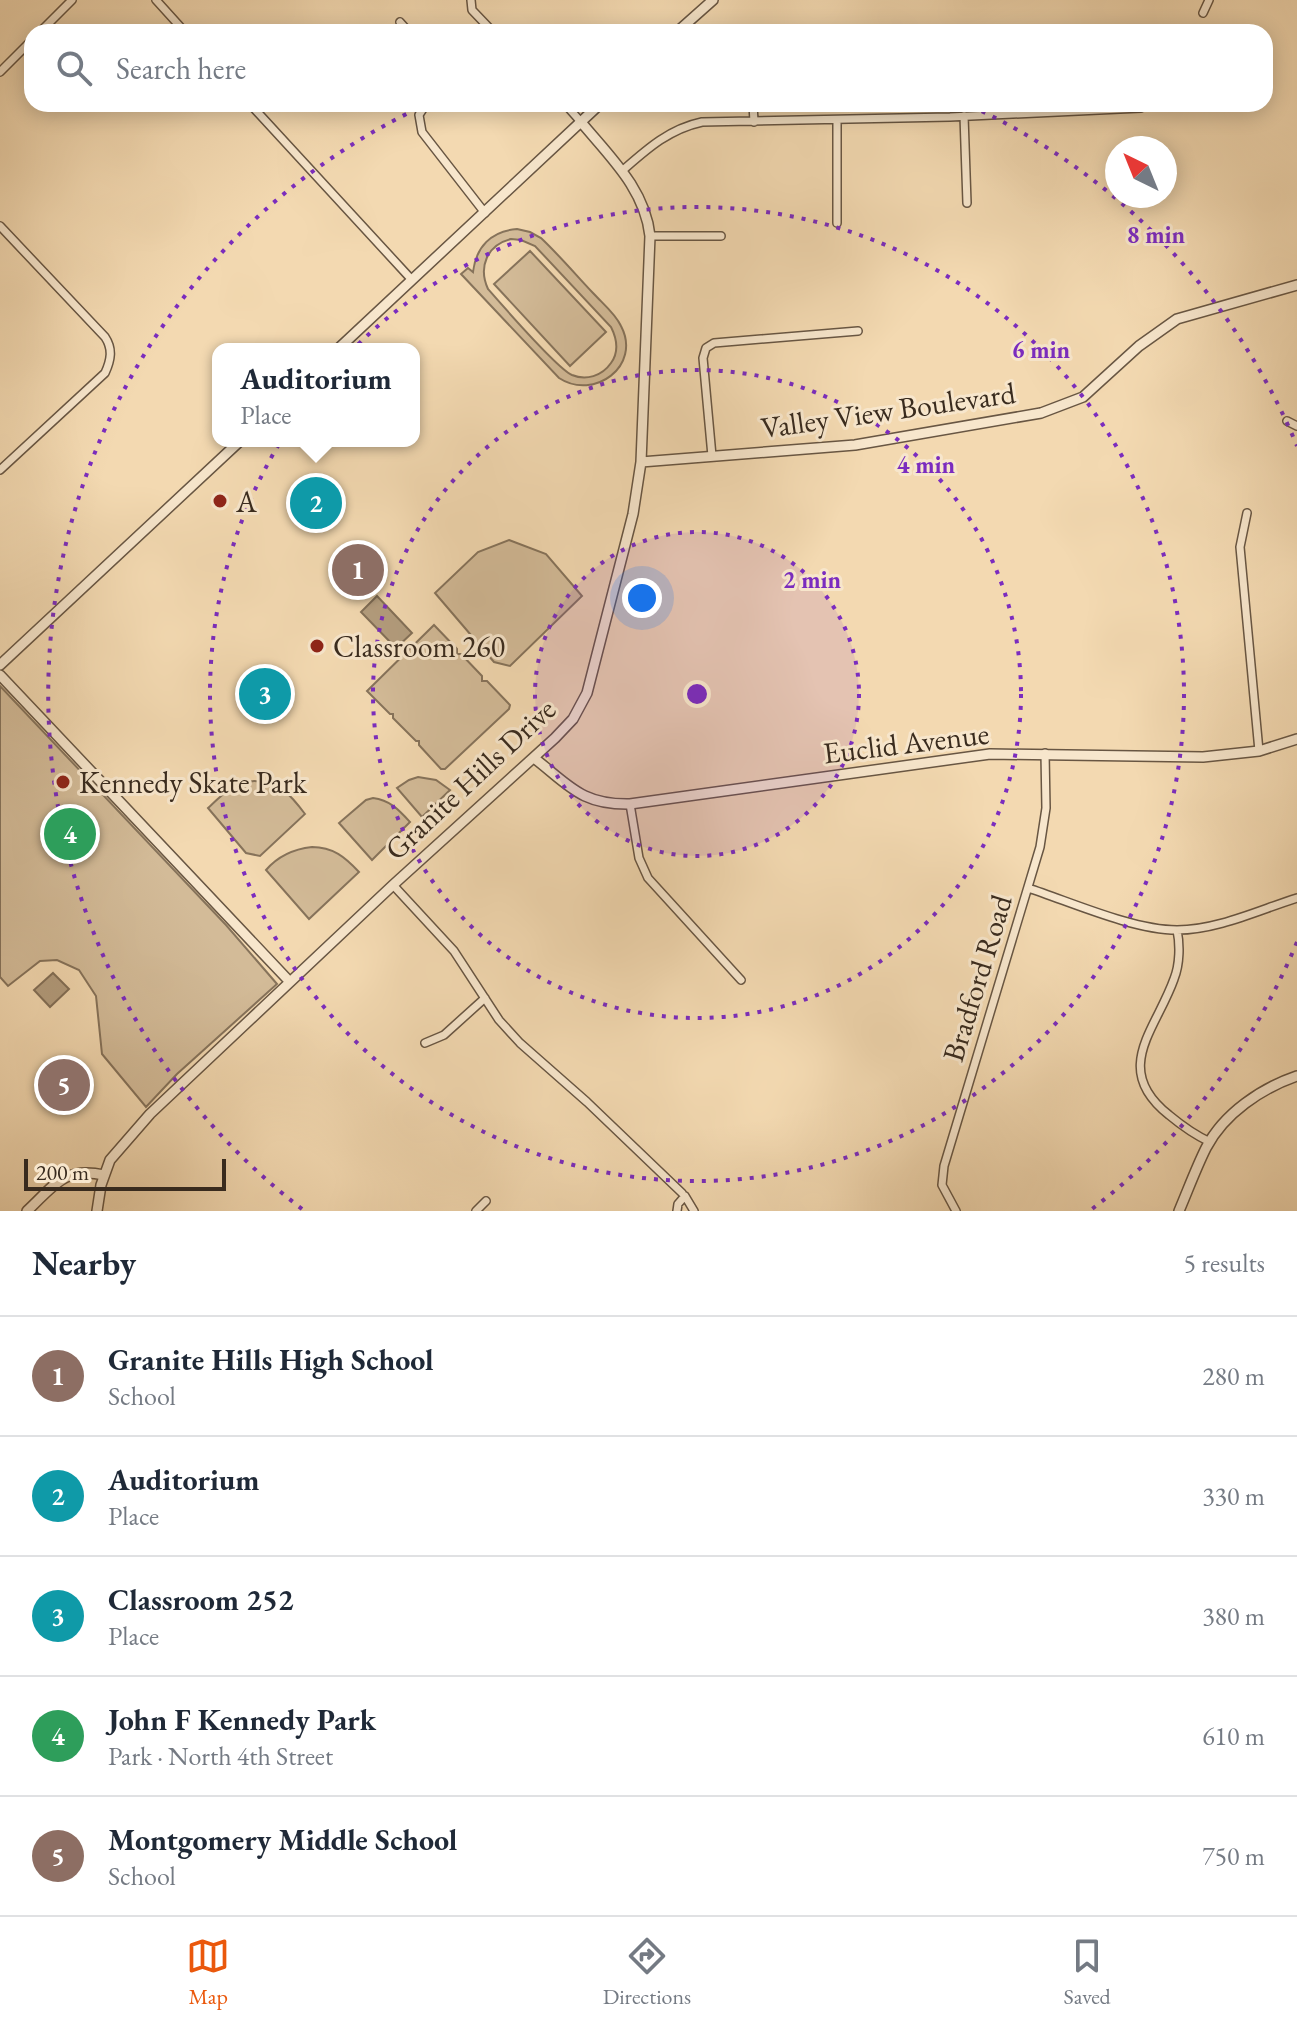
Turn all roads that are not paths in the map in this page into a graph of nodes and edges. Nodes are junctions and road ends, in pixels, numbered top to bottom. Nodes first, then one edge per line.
1 (72, 0) edge
2 (156, 0) edge
3 (471, 0) edge
4 (713, 0) edge
5 (1209, 0) edge
6 (1203, 13) dead end
7 (48, 24) edge
8 (178, 24) edge
9 (485, 24) edge
10 (686, 24) edge
11 (24, 48) edge
12 (0, 72) edge
13 (257, 112) edge
14 (421, 112) edge
15 (572, 112) edge
16 (592, 112) edge
17 (753, 112) edge
18 (1052, 112) edge
19 (964, 116) junction
20 (837, 120) junction
21 (581, 122) junction
22 (754, 122) junction
23 (622, 171) junction
24 (967, 203) dead end
25 (485, 213) junction
26 (837, 223) dead end
27 (0, 226) edge
28 (650, 236) junction
29 (721, 236) dead end
30 (412, 280) junction
31 (1295, 289) edge
32 (858, 331) dead end
33 (344, 343) edge
34 (1287, 421) dead end
35 (1297, 426) edge
36 (234, 447) edge
37 (712, 456) junction
38 (641, 462) junction
39 (0, 470) edge
40 (1247, 513) dead end
41 (0, 665) edge
42 (0, 675) edge
43 (1297, 739) edge
44 (1259, 751) junction
45 (1045, 753) junction
46 (534, 758) junction
47 (630, 804) junction
48 (393, 885) junction
49 (1028, 888) junction
50 (1297, 898) edge
51 (1177, 930) junction
52 (741, 980) dead end
53 (290, 982) junction
54 (485, 998) junction
55 (425, 1043) dead end
56 (1297, 1076) edge
57 (1210, 1142) junction
58 (104, 1175) junction
59 (683, 1195) junction
60 (486, 1201) dead end
61 (27, 1211) edge
62 (97, 1211) edge
63 (476, 1211) edge
64 (677, 1211) edge
65 (694, 1211) edge
66 (956, 1211) edge
67 (1179, 1211) edge

1 - 7 street
2 - 8 street
3 - 9 street
4 - 10 street
5 - 6 street
11 - 12 street
13 - 30 street
14 - 25 street
15 - 21 street, Granite Hills Drive
16 - 21 street
17 - 22 street
18 - 19 street
19 - 20 street
19 - 24 street
20 - 22 street
20 - 26 street
21 - 23 street, Granite Hills Drive
21 - 25 street
22 - 23 street
23 - 28 street, Granite Hills Drive
25 - 30 street
27 - 39 street
28 - 29 street
28 - 38 street, Granite Hills Drive
30 - 33 street
31 - 37 street, Valley View Boulevard
32 - 37 street
34 - 35 street
36 - 41 street
37 - 38 street, Valley View Boulevard
38 - 46 street, Granite Hills Drive
40 - 44 street
42 - 53 street
43 - 44 street, Euclid Avenue
44 - 45 street, Euclid Avenue
45 - 47 street, Euclid Avenue
45 - 49 street, Bradford Road
46 - 47 street, Euclid Avenue
46 - 48 street, Granite Hills Drive
47 - 52 street
48 - 53 street, Granite Hills Drive
48 - 54 street
49 - 51 street
49 - 66 street, Bradford Road
50 - 51 street
51 - 57 street
53 - 58 street, Granite Hills Drive
54 - 55 street
54 - 59 street
56 - 57 street
57 - 67 street
58 - 61 street
58 - 62 street, Granite Hills Drive
59 - 64 street
59 - 65 street
60 - 63 street

